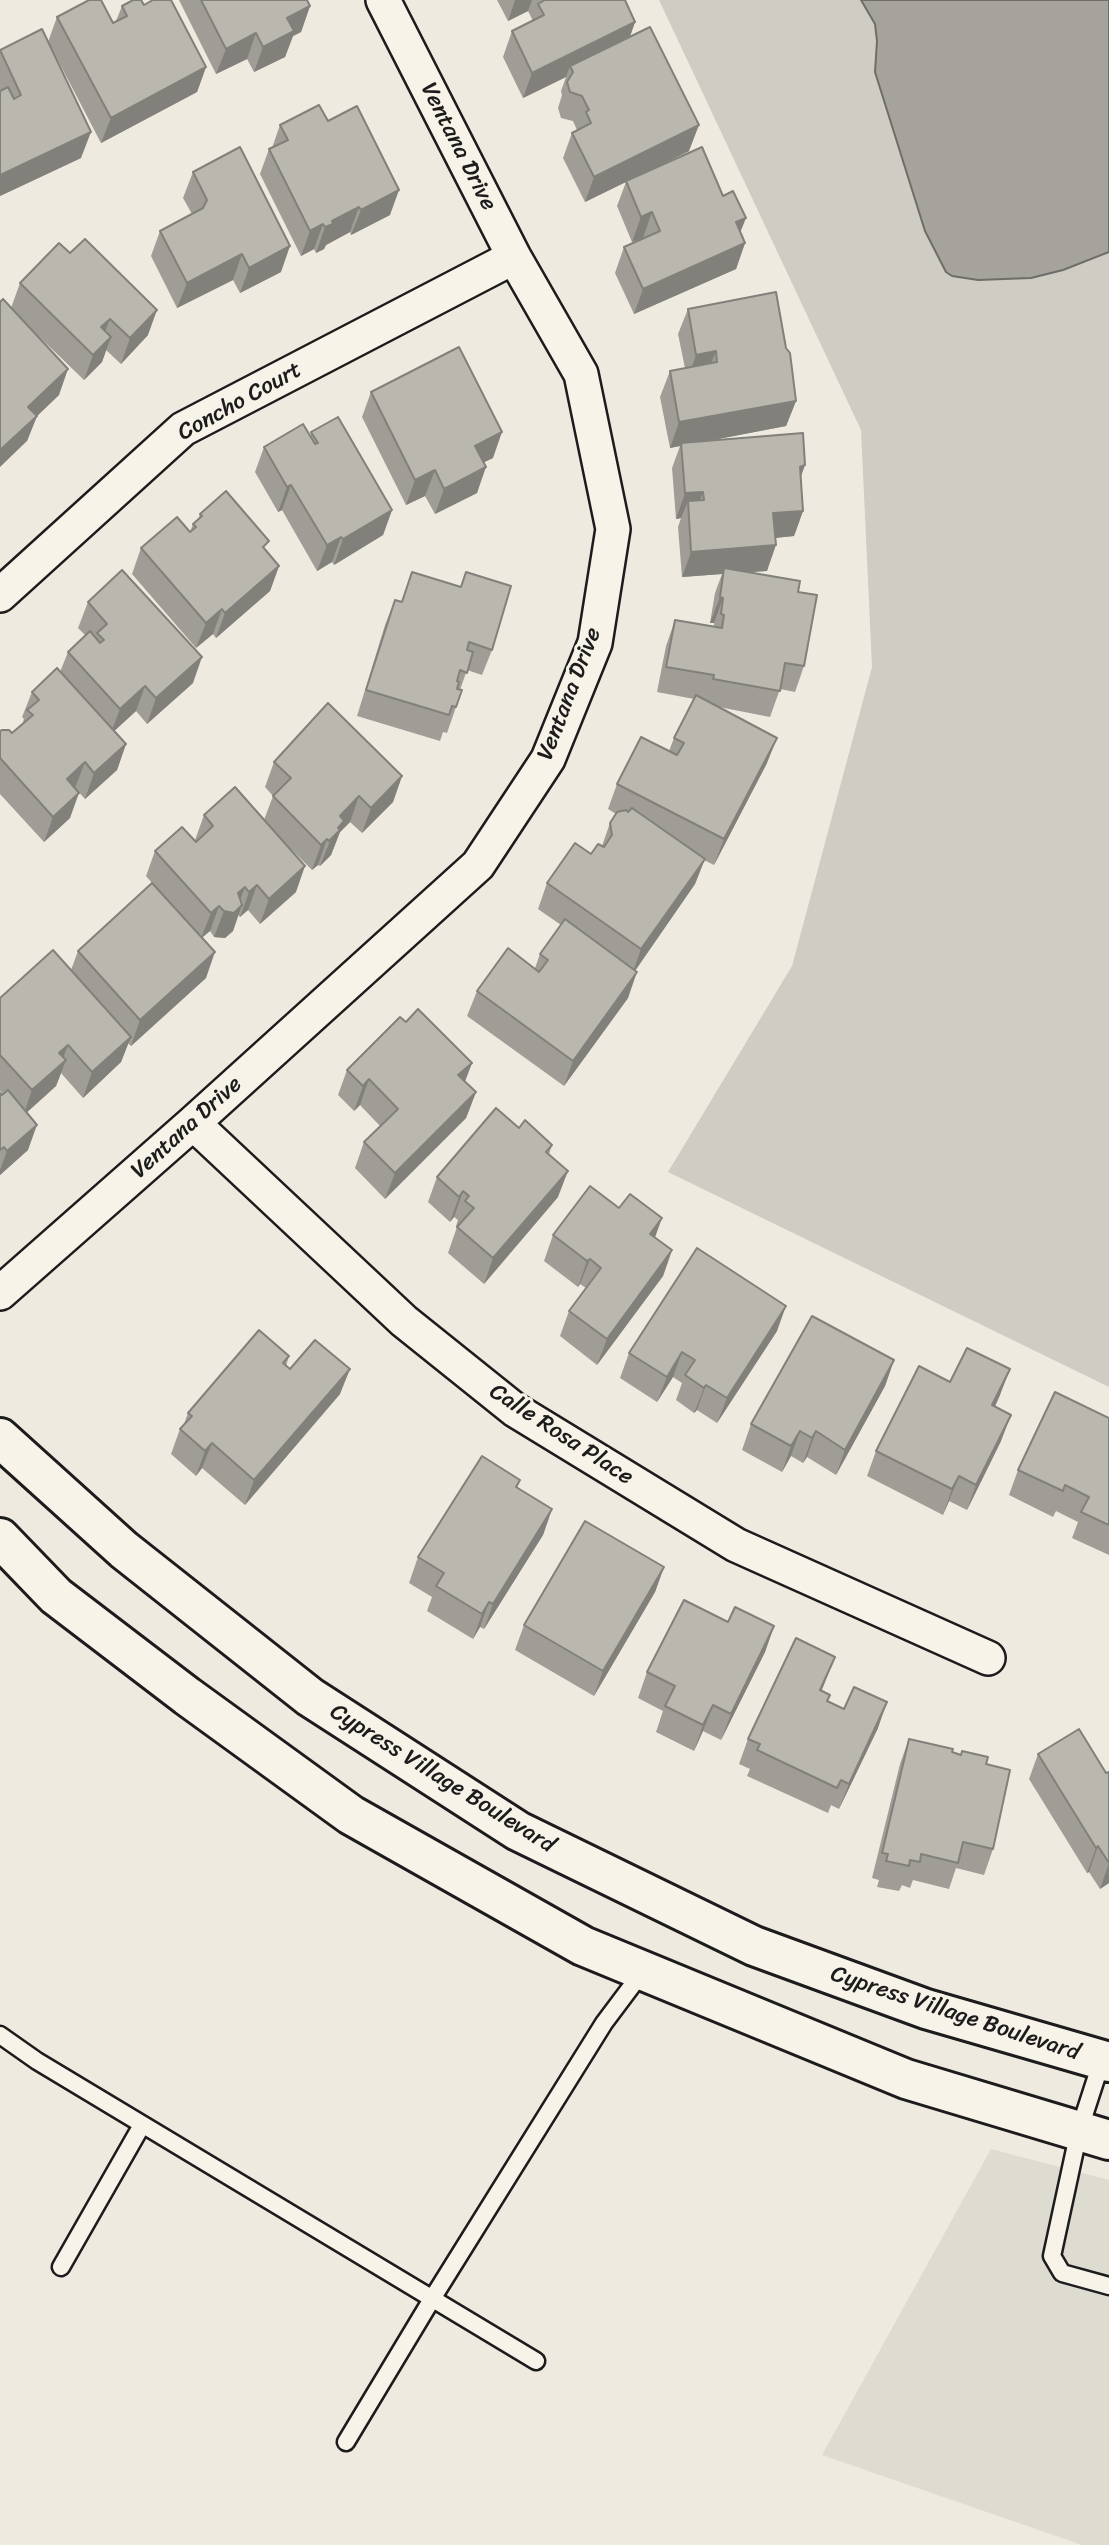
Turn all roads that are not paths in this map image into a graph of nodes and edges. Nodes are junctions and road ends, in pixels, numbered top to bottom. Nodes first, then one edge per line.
1 (383, 0) edge
2 (514, 257) junction
3 (0, 594) edge
4 (193, 1123) junction
5 (0, 1293) edge
6 (0, 1438) edge
7 (0, 1538) edge
8 (988, 1658) dead end
9 (643, 1971) junction
10 (0, 2035) edge
11 (1105, 2061) edge
12 (142, 2125) junction
13 (1094, 2136) edge
14 (61, 2267) dead end
15 (1109, 2286) edge
16 (432, 2299) junction
17 (536, 2361) dead end
18 (346, 2442) dead end

1 - 2 street, Ventana Drive
2 - 3 street, Concho Court
2 - 4 street, Ventana Drive
4 - 5 street, Ventana Drive
4 - 8 street, Calle Rosa Place
6 - 11 street, Cypress Village Boulevard
7 - 9 street
9 - 13 street
9 - 16 lane
10 - 12 lane
11 - 13 lane
12 - 14 lane
12 - 16 lane
13 - 15 lane
16 - 17 lane
16 - 18 lane

